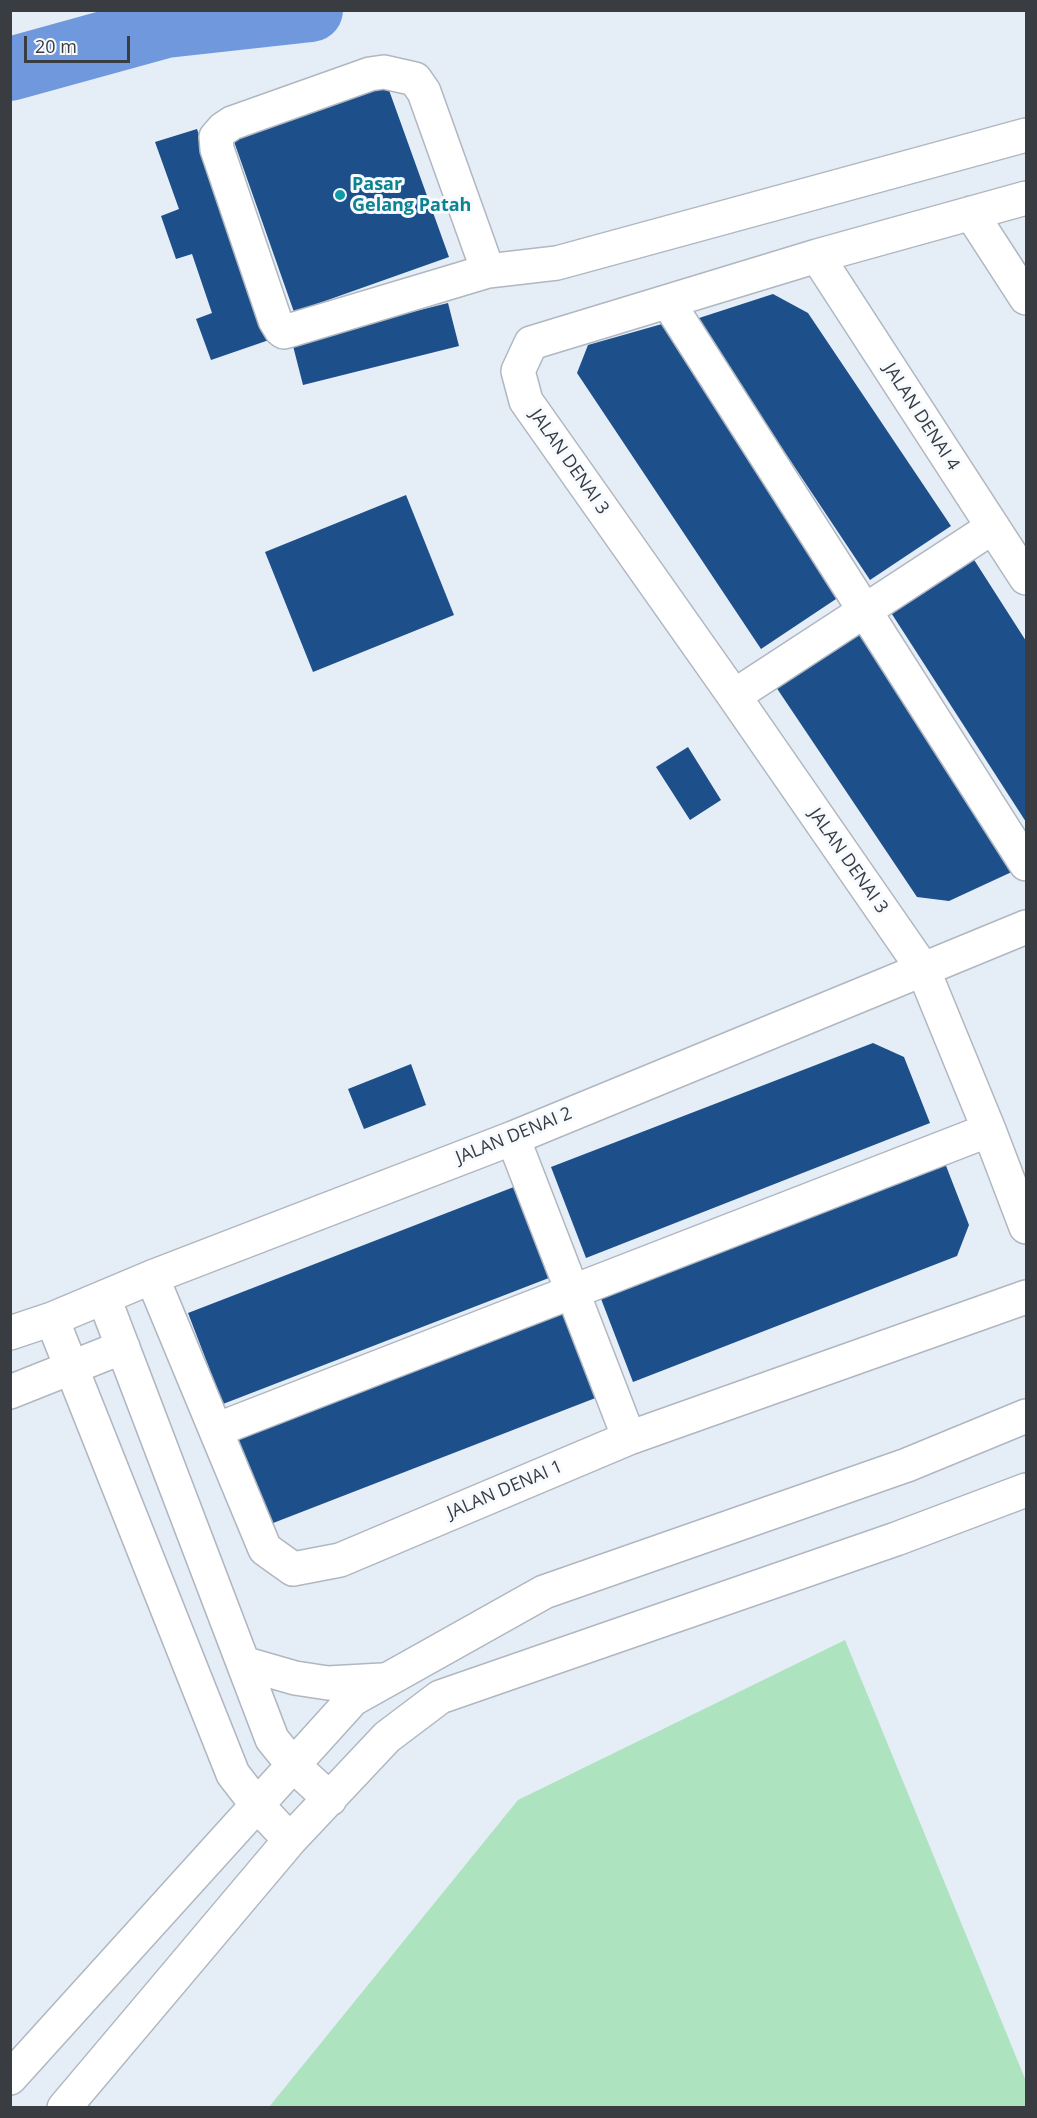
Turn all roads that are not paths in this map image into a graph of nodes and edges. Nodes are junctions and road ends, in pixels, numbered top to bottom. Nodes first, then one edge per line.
1 (1026, 135) edge
2 (1026, 198) edge
3 (971, 213) junction
4 (817, 256) junction
5 (488, 271) junction
6 (1026, 298) edge
7 (668, 302) junction
8 (993, 527) junction
9 (1024, 567) edge
10 (864, 611) junction
11 (734, 696) junction
12 (1026, 864) edge
13 (1026, 927) edge
14 (923, 969) junction
15 (990, 1130) junction
16 (513, 1138) junction
17 (1026, 1227) edge
18 (152, 1277) junction
19 (572, 1293) junction
20 (1026, 1297) edge
21 (104, 1298) junction
22 (52, 1319) junction
23 (10, 1333) edge
24 (123, 1347) junction
25 (72, 1368) junction
26 (10, 1392) edge
27 (1026, 1416) edge
28 (216, 1430) junction
29 (629, 1438) junction
30 (1026, 1490) edge
31 (243, 1663) junction
32 (386, 1680) junction
33 (293, 1765) junction
34 (330, 1799) junction
35 (257, 1805) junction
36 (290, 1840) junction
37 (10, 2078) edge
38 (64, 2108) edge

1 - 5 street
2 - 3 street, JALAN DENAI 3
3 - 4 street, JALAN DENAI 3
3 - 6 street
4 - 7 street, JALAN DENAI 3
4 - 8 street, JALAN DENAI 4
5 - 5 street
7 - 10 street
7 - 11 street, JALAN DENAI 3
8 - 9 street, JALAN DENAI 4
8 - 10 street
10 - 11 street
10 - 12 street
11 - 14 street, JALAN DENAI 3
13 - 14 street, JALAN DENAI 2
14 - 15 street, JALAN DENAI 3
14 - 16 street, JALAN DENAI 2
15 - 17 street, JALAN DENAI 3
15 - 19 street
16 - 18 street, JALAN DENAI 2
16 - 19 street
18 - 21 street, JALAN DENAI 2
18 - 28 street, JALAN DENAI 1
19 - 28 street
19 - 29 street
20 - 29 street, JALAN DENAI 1
21 - 22 street, JALAN DENAI 2
21 - 24 street
22 - 23 street, JALAN DENAI 2
22 - 25 street
24 - 25 street
24 - 31 street
25 - 26 street
25 - 35 street
27 - 32 street
28 - 29 street, JALAN DENAI 1
30 - 34 street
31 - 32 street
31 - 33 street
32 - 33 street
33 - 34 street
33 - 35 street
34 - 36 street
35 - 36 street
35 - 37 street
36 - 38 street

